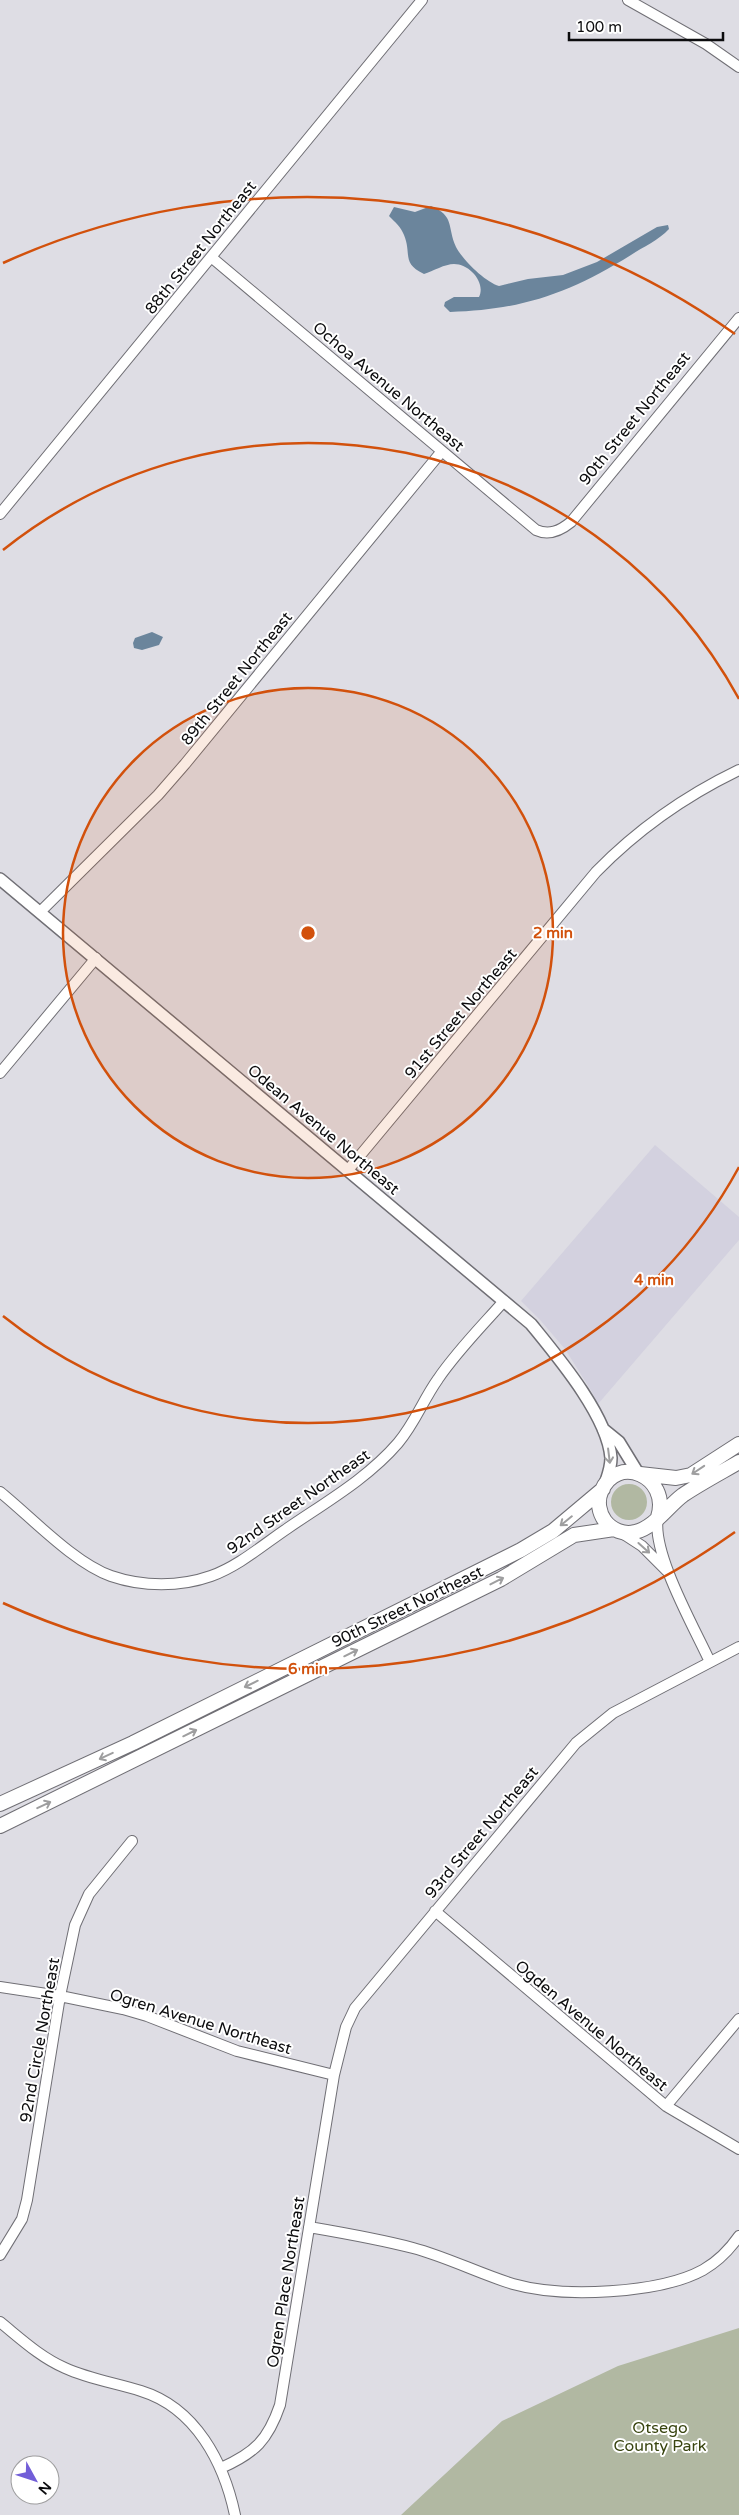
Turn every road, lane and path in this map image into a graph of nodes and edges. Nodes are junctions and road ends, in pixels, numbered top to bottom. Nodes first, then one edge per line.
1 (422, 0) edge
2 (628, 0) edge
3 (739, 68) edge
4 (211, 257) junction
5 (739, 318) edge
6 (442, 450) junction
7 (0, 514) edge
8 (550, 533) joint
9 (739, 770) edge
10 (0, 879) edge
11 (40, 912) junction
12 (96, 958) junction
13 (0, 1074) edge
14 (348, 1170) junction
15 (504, 1301) junction
16 (602, 1427) junction
17 (739, 1444) edge
18 (739, 1462) edge
19 (639, 1473) junction
20 (604, 1486) junction
21 (0, 1492) edge
22 (658, 1517) junction
23 (616, 1529) junction
24 (667, 1571) junction
25 (739, 1647) edge
26 (710, 1662) junction
27 (0, 1804) edge
28 (0, 1826) edge
29 (132, 1841) dead end
30 (435, 1911) junction
31 (0, 1987) edge
32 (60, 1996) junction
33 (739, 2020) edge
34 (334, 2075) junction
35 (666, 2106) junction
36 (739, 2149) edge
37 (309, 2226) junction
38 (739, 2236) edge
39 (0, 2255) edge
40 (0, 2322) edge
41 (221, 2468) junction
42 (235, 2515) edge

1 - 4 street, 88th Street Northeast
2 - 3 street
4 - 6 street, Ochoa Avenue Northeast
4 - 7 street, 88th Street Northeast
5 - 8 street, 90th Street Northeast
6 - 8 street, Ochoa Avenue Northeast
6 - 11 street, 89th Street Northeast
9 - 14 street, 91st Street Northeast
10 - 11 street, Odean Avenue Northeast
11 - 12 street, Odean Avenue Northeast
12 - 13 street
12 - 14 street, Odean Avenue Northeast
14 - 15 street, Odean Avenue Northeast
15 - 16 street, Odean Avenue Northeast
15 - 21 street, 92nd Street Northeast
16 - 19 street, Odean Avenue Northeast
16 -> 20 street, Odean Avenue Northeast
17 -> 19 main road
18 - 22 main road
19 - 20 main road
19 - 22 main road
20 - 23 main road
20 -> 27 main road, 90th Street Northeast
22 - 23 main road
22 - 24 street
23 -> 24 street
28 -> 23 main road, 90th Street Northeast
24 - 26 street
25 - 26 street
26 - 30 street, 93rd Street Northeast
29 - 32 street, 92nd Circle Northeast
30 - 34 street, 93rd Street Northeast
30 - 35 street, Ogden Avenue Northeast
31 - 32 street, Ogren Avenue Northeast
32 - 34 street, Ogren Avenue Northeast
32 - 39 street, 92nd Circle Northeast
33 - 35 street
34 - 37 street, Ogren Place Northeast
35 - 36 street, Ogden Avenue Northeast
37 - 38 street
37 - 41 street, Ogren Place Northeast
40 - 41 street
41 - 42 street

